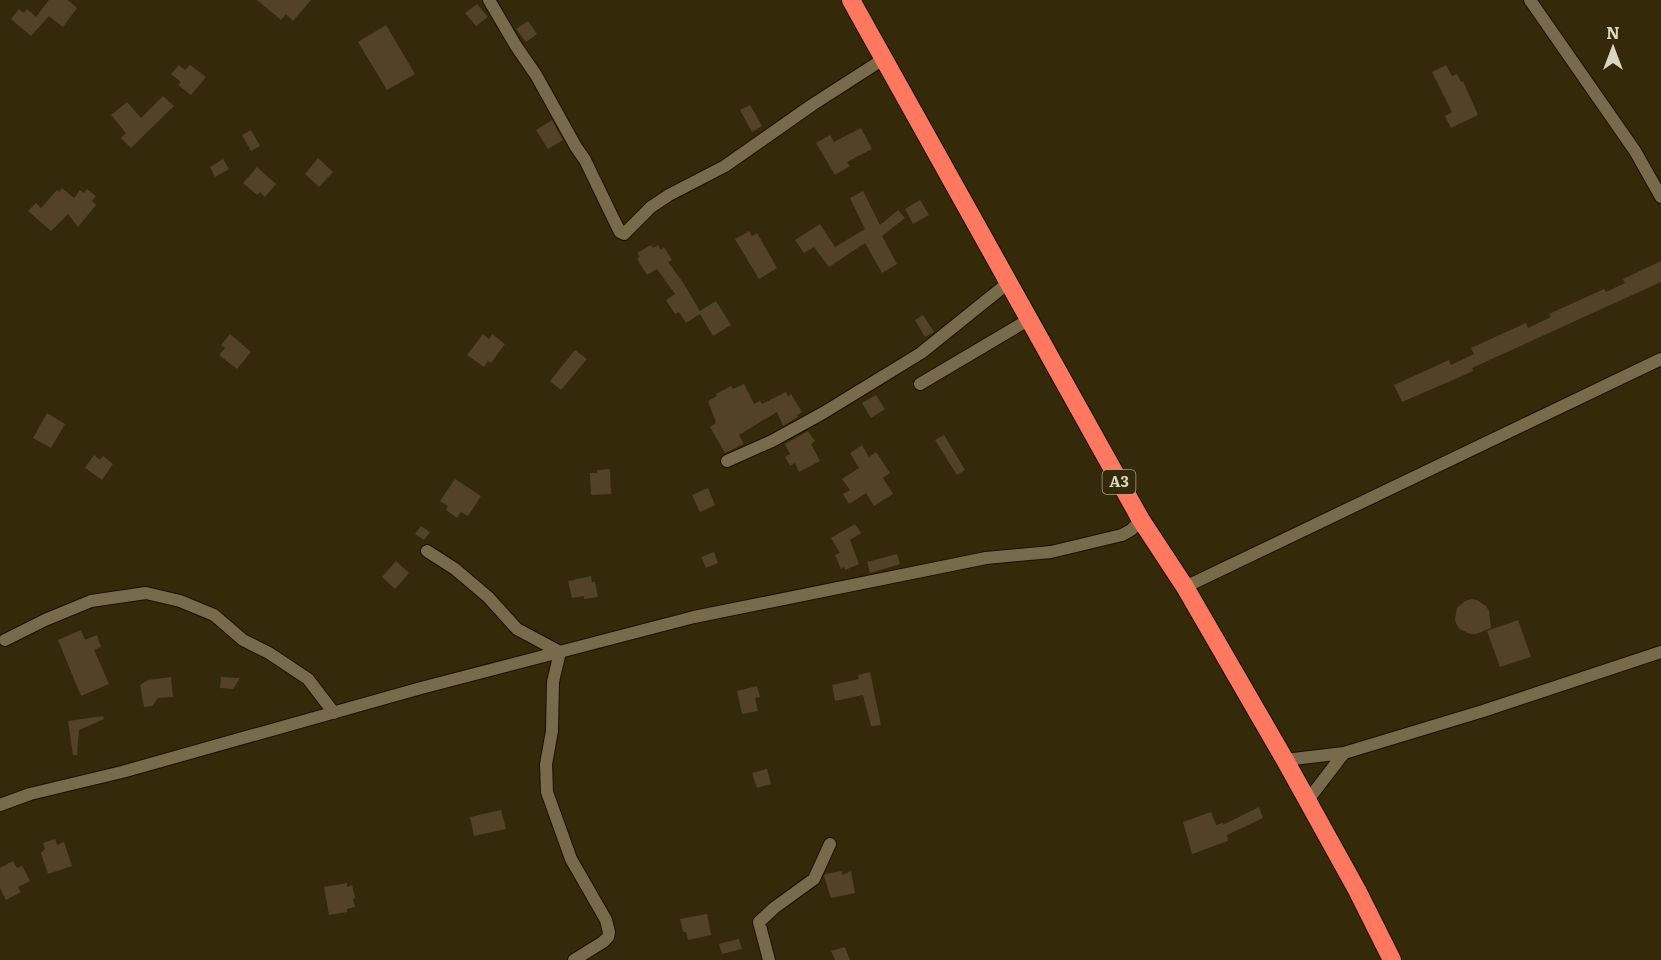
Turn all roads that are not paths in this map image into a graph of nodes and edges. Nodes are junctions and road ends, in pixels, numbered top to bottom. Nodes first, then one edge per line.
1 (489, 0) edge
2 (852, 0) edge
3 (1530, 0) edge
4 (885, 58) junction
5 (1661, 197) edge
6 (1008, 283) junction
7 (1028, 320) junction
8 (1661, 359) edge
9 (920, 384) dead end
10 (727, 461) dead end
11 (1141, 520) junction
12 (427, 551) dead end
13 (1185, 587) junction
14 (5, 640) dead end
15 (560, 652) junction
16 (1661, 652) edge
17 (334, 713) junction
18 (1344, 753) junction
19 (1285, 760) junction
20 (1308, 800) junction
21 (0, 805) edge
22 (830, 844) dead end
23 (574, 960) edge
24 (769, 960) edge
25 (1392, 960) edge

1 - 4 street
2 - 4 highway, A3
3 - 5 street
4 - 6 highway, A3
6 - 7 highway, A3
6 - 10 street
7 - 9 street
7 - 11 highway, A3
8 - 13 street
11 - 13 highway, A3
11 - 15 street
12 - 15 street
13 - 19 highway, A3
14 - 17 street
15 - 17 street
15 - 23 street
16 - 18 street
17 - 21 street
18 - 19 street
18 - 20 street
19 - 20 highway, A3
20 - 25 highway, A3
22 - 24 street

